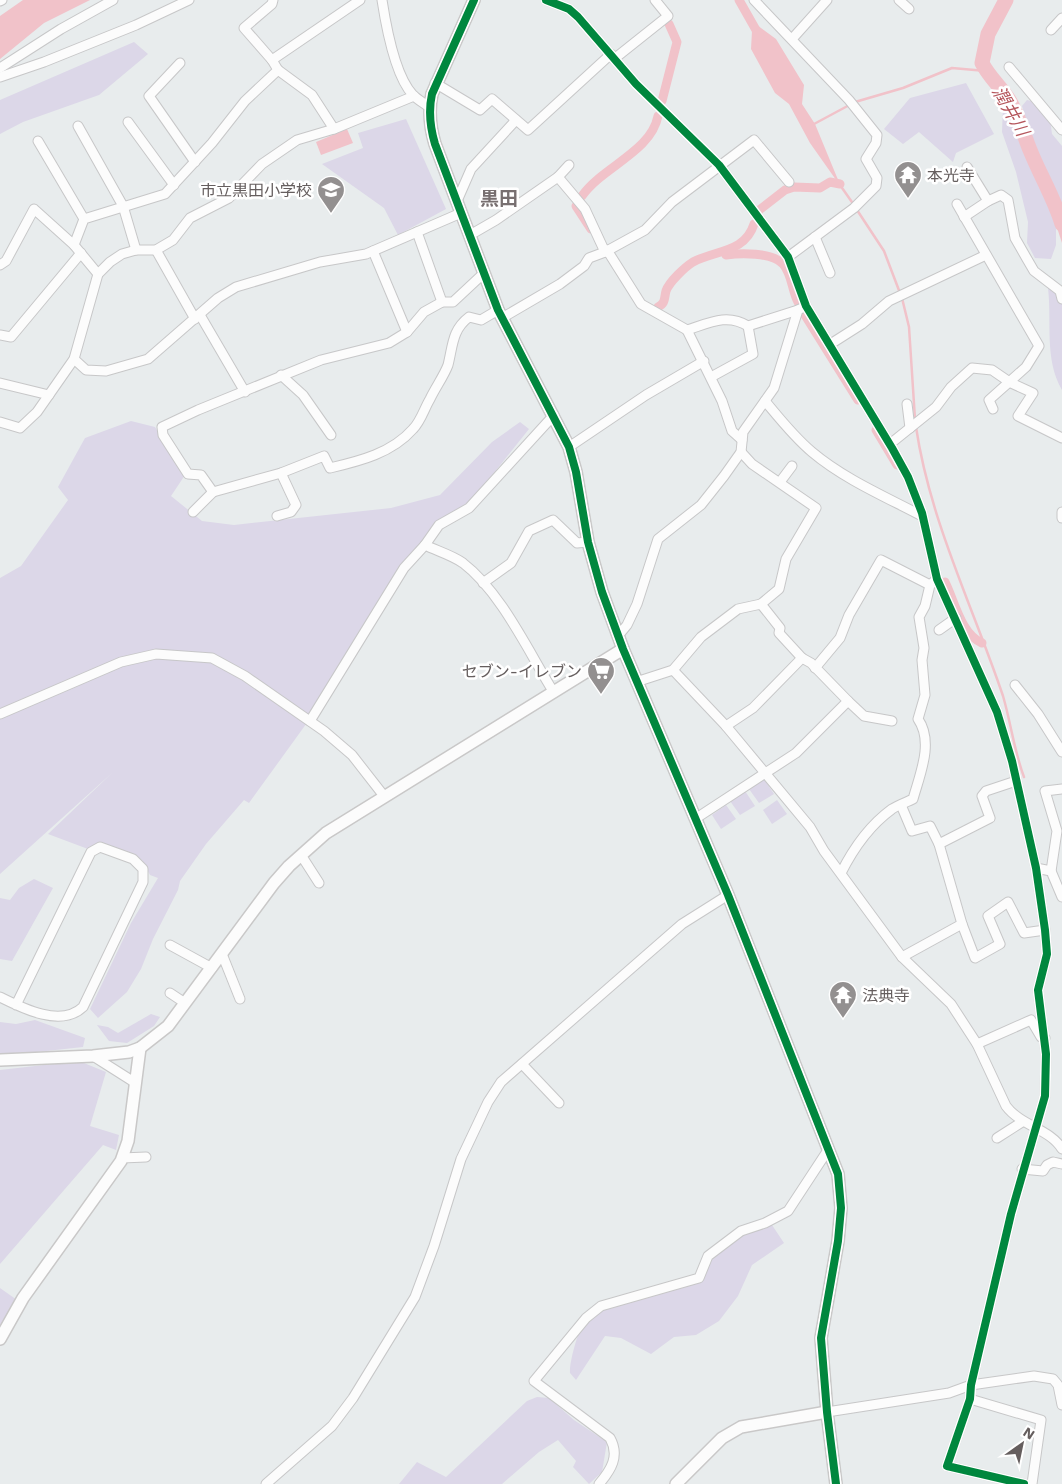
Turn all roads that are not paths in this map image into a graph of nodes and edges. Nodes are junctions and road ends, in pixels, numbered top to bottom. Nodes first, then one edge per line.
1 (113, 0) edge
2 (189, 0) edge
3 (273, 0) edge
4 (360, 0) edge
5 (382, 0) edge
6 (474, 0) edge
7 (546, 0) edge
8 (655, 0) edge
9 (754, 0) edge
10 (827, 0) edge
11 (899, 0) edge
12 (909, 9) dead end
13 (1062, 18) edge
14 (1051, 30) dead end
15 (792, 40) junction
16 (613, 56) junction
17 (272, 60) junction
18 (180, 63) dead end
19 (1009, 67) dead end
20 (0, 68) edge
21 (278, 70) junction
22 (0, 76) edge
23 (435, 84) junction
24 (414, 96) junction
25 (429, 107) junction
26 (516, 120) junction
27 (128, 122) dead end
28 (78, 126) dead end
29 (334, 129) junction
30 (1062, 130) edge
31 (38, 141) dead end
32 (195, 162) junction
33 (569, 165) dead end
34 (719, 165) junction
35 (967, 167) dead end
36 (558, 177) junction
37 (789, 182) dead end
38 (174, 185) junction
39 (457, 201) junction
40 (988, 201) junction
41 (957, 204) dead end
42 (123, 206) junction
43 (461, 213) junction
44 (964, 217) junction
45 (84, 219) junction
46 (417, 232) junction
47 (470, 235) junction
48 (815, 237) junction
49 (74, 245) junction
50 (136, 250) junction
51 (156, 250) junction
52 (373, 251) junction
53 (606, 251) junction
54 (81, 253) junction
55 (986, 255) junction
56 (788, 257) junction
57 (0, 265) edge
58 (830, 273) dead end
59 (98, 274) junction
60 (483, 274) junction
61 (1062, 299) edge
62 (442, 302) junction
63 (802, 308) junction
64 (500, 314) junction
65 (197, 317) junction
66 (748, 326) junction
67 (687, 330) junction
68 (407, 332) junction
69 (0, 335) edge
70 (830, 345) junction
71 (74, 359) junction
72 (704, 362) junction
73 (281, 376) junction
74 (711, 377) junction
75 (0, 382) edge
76 (1011, 383) junction
77 (245, 392) junction
78 (49, 396) junction
79 (765, 401) junction
80 (907, 404) dead end
81 (993, 409) dead end
82 (554, 415) junction
83 (0, 422) edge
84 (911, 428) junction
85 (331, 435) dead end
86 (1062, 438) edge
87 (742, 440) junction
88 (890, 444) junction
89 (570, 447) junction
90 (741, 452) junction
91 (792, 466) dead end
92 (281, 474) junction
93 (780, 482) junction
94 (213, 492) junction
95 (193, 512) dead end
96 (1062, 512) edge
97 (277, 516) dead end
98 (922, 516) junction
99 (1062, 518) edge
100 (588, 542) junction
101 (425, 545) junction
102 (934, 582) junction
103 (483, 583) junction
104 (762, 604) junction
105 (956, 618) junction
106 (939, 630) dead end
107 (618, 636) junction
108 (622, 650) junction
109 (802, 658) junction
110 (815, 668) junction
111 (673, 670) junction
112 (636, 682) junction
113 (1015, 685) dead end
114 (554, 691) junction
115 (848, 701) junction
116 (0, 714) edge
117 (310, 721) junction
118 (892, 721) dead end
119 (726, 726) junction
120 (1062, 752) edge
121 (766, 773) junction
122 (1016, 781) junction
123 (1062, 789) edge
124 (384, 796) junction
125 (901, 805) junction
126 (695, 819) junction
127 (938, 844) junction
128 (301, 856) junction
129 (1036, 868) junction
130 (1051, 871) junction
131 (841, 873) junction
132 (319, 883) dead end
133 (728, 895) junction
134 (1062, 897) edge
135 (962, 924) junction
136 (1045, 930) junction
137 (170, 946) dead end
138 (222, 954) junction
139 (902, 957) junction
140 (212, 968) junction
141 (170, 993) dead end
142 (0, 997) edge
143 (240, 999) dead end
144 (185, 1003) junction
145 (16, 1005) junction
146 (1045, 1038) junction
147 (977, 1044) junction
148 (140, 1048) junction
149 (93, 1056) junction
150 (0, 1060) edge
151 (522, 1064) junction
152 (134, 1082) junction
153 (559, 1103) dead end
154 (1022, 1122) junction
155 (1034, 1129) junction
156 (998, 1138) dead end
157 (1060, 1144) edge
158 (828, 1150) junction
159 (146, 1157) dead end
160 (122, 1158) junction
161 (1062, 1164) edge
162 (1022, 1169) junction
163 (0, 1339) edge
164 (971, 1385) junction
165 (970, 1400) junction
166 (1062, 1405) edge
167 (827, 1412) junction
168 (266, 1484) edge
169 (599, 1484) edge
170 (676, 1484) edge
171 (836, 1484) edge
172 (1024, 1484) edge
173 (1032, 1484) edge

1 - 20 street
2 - 22 street
3 - 17 street
4 - 17 street
5 - 24 street
6 - 23 street
7 - 16 street
8 - 16 street
9 - 15 street
10 - 15 street
11 - 12 street
13 - 14 street
15 - 48 street
16 - 26 street
16 - 34 street
17 - 21 street
18 - 32 street
19 - 30 street
21 - 29 street
21 - 32 street
23 - 25 street
23 - 26 street
24 - 25 street
24 - 29 street
25 - 39 street
26 - 39 street
27 - 38 street
28 - 42 street
29 - 51 street
31 - 45 street
32 - 38 street
33 - 36 street
34 - 37 street
34 - 53 street
34 - 56 street
35 - 40 street
36 - 47 street
36 - 53 street
38 - 42 street
39 - 43 street
40 - 44 street
40 - 61 street
41 - 44 street
42 - 45 street
42 - 50 street
43 - 46 street
43 - 47 street
44 - 55 street
45 - 49 street
46 - 52 street
46 - 62 street
47 - 60 street
48 - 56 street
48 - 58 street
49 - 54 street
49 - 57 street
50 - 51 street
50 - 59 street
51 - 65 street
52 - 65 street
52 - 68 street
53 - 64 street
53 - 67 street
54 - 59 street
54 - 69 street
55 - 70 street
55 - 76 street
56 - 63 street
59 - 71 street
60 - 62 street
60 - 64 street
62 - 68 street
63 - 66 street
63 - 70 street
63 - 79 street
64 - 82 street
64 - 92 street
65 - 71 street
65 - 77 street
66 - 67 street
66 - 74 street
67 - 72 street
68 - 73 street
70 - 88 street
71 - 78 street
72 - 74 street
72 - 89 street
73 - 77 street
73 - 85 street
74 - 87 street
75 - 78 street
76 - 81 street
76 - 84 street
76 - 86 street
77 - 94 street
78 - 83 street
79 - 87 street
79 - 98 street
80 - 84 street
82 - 89 street
82 - 101 street
84 - 88 street
87 - 90 street
88 - 98 street
89 - 100 street
90 - 93 street
90 - 107 street
91 - 93 street
92 - 94 street
92 - 97 street
93 - 104 street
94 - 95 street
96 - 99 street
98 - 102 street
100 - 103 street
100 - 107 street
101 - 103 street
101 - 117 street
102 - 105 street
102 - 110 street
102 - 125 street
103 - 114 street
104 - 109 street
104 - 111 street
105 - 106 street
105 - 122 street
107 - 108 street
108 - 112 street
108 - 114 street
109 - 110 street
109 - 119 street
110 - 115 street
111 - 112 street
111 - 119 street
112 - 126 street
113 - 120 street
114 - 124 street
115 - 118 street
115 - 121 street
116 - 117 street
117 - 124 street
119 - 121 street
121 - 126 street
121 - 131 street
122 - 127 street
122 - 129 street
123 - 130 street
124 - 128 street
125 - 127 street
125 - 131 street
126 - 133 street
127 - 135 street
128 - 132 street
128 - 138 street
129 - 130 street
129 - 136 street
130 - 134 street
131 - 139 street
133 - 151 street
133 - 158 street
135 - 136 street
135 - 139 street
136 - 146 street
137 - 140 street
138 - 140 street
138 - 143 street
139 - 147 street
140 - 144 street
141 - 144 street
142 - 145 street
144 - 148 street
145 - 145 street
146 - 147 street
146 - 155 street
147 - 154 street
148 - 149 street
148 - 152 street
149 - 150 street
149 - 152 street
151 - 153 street
151 - 168 street
152 - 160 street
154 - 155 street
154 - 156 street
155 - 157 street
155 - 162 street
158 - 167 street
158 - 169 street
159 - 160 street
160 - 163 street
161 - 162 street
162 - 164 street
164 - 165 street
164 - 166 street
164 - 167 street
165 - 172 street
165 - 173 street
167 - 170 street
167 - 171 street

